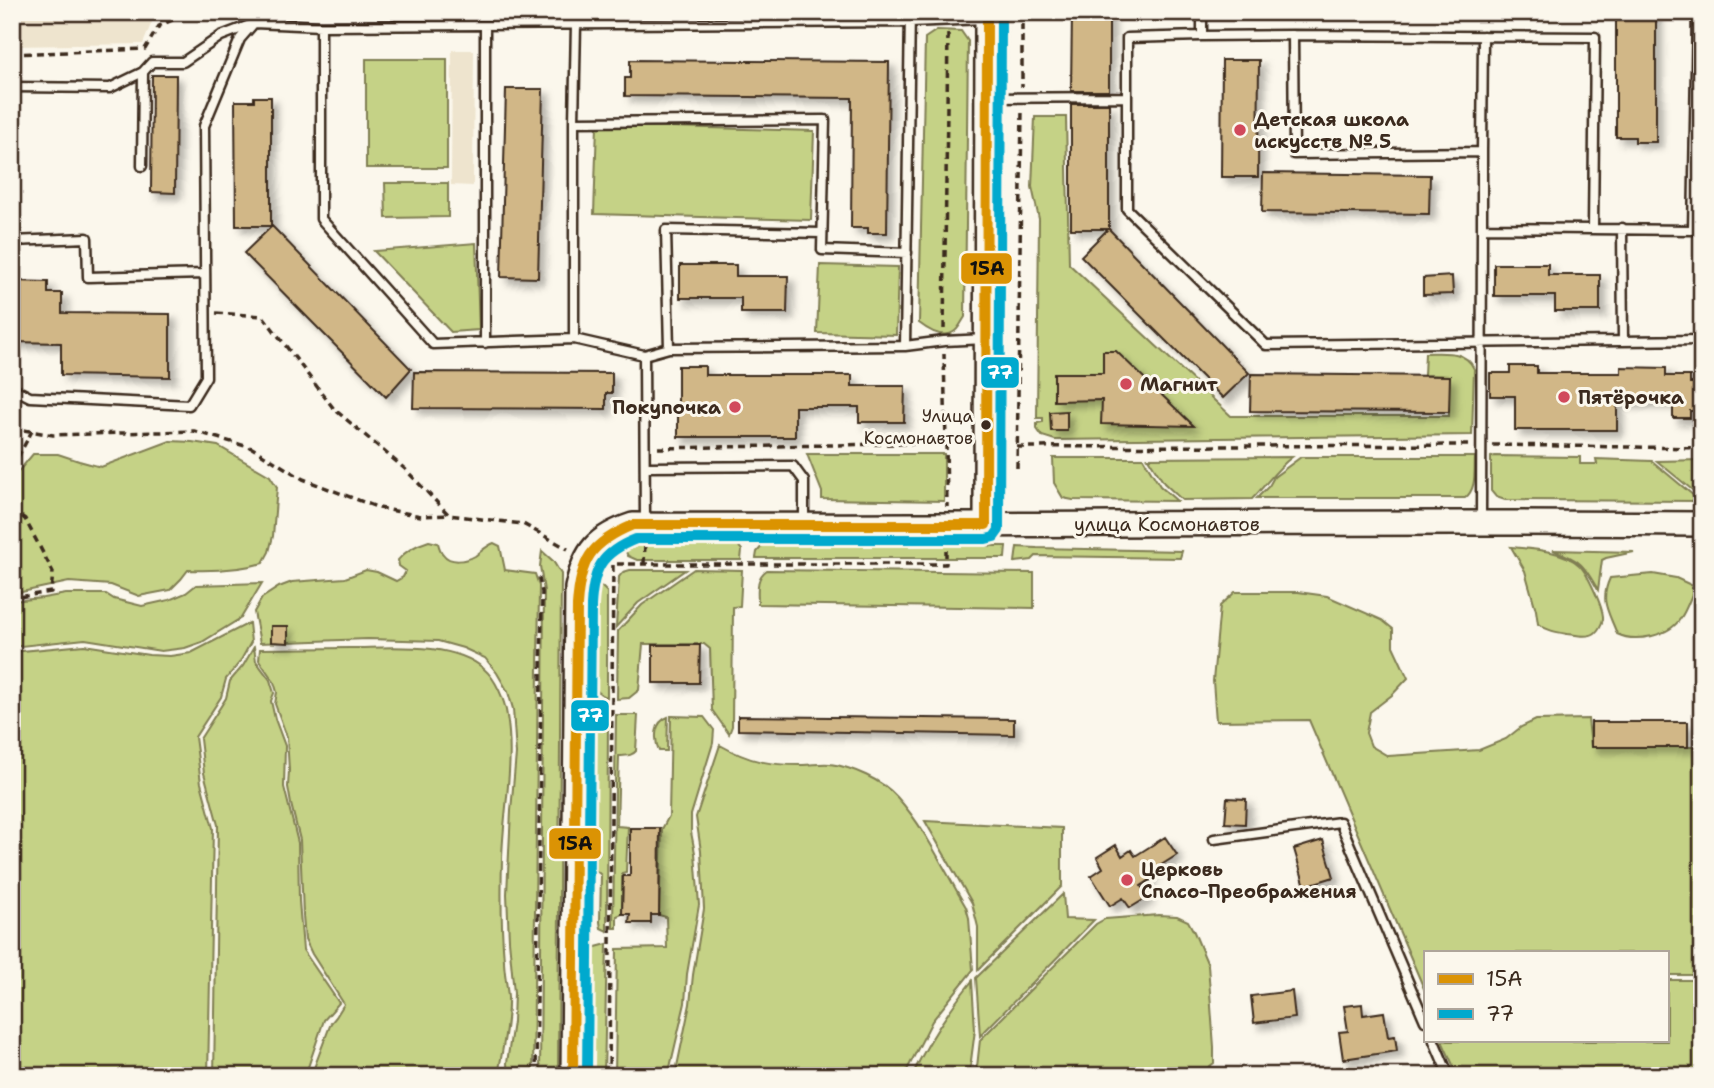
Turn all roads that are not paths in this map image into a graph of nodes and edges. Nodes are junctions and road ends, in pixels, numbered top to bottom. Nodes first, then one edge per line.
1 (254, 12) edge
2 (553, 12) edge
3 (725, 12) edge
4 (827, 12) edge
5 (910, 12) edge
6 (1202, 12) edge
7 (1697, 12) edge
8 (987, 16) edge
9 (827, 22) junction
10 (910, 22) junction
11 (254, 23) junction
12 (725, 23) junction
13 (552, 24) junction
14 (576, 24) junction
15 (485, 25) junction
16 (321, 26) junction
17 (1293, 35) junction
18 (1202, 36) junction
19 (1483, 36) junction
20 (143, 72) junction
21 (12, 87) edge
22 (1127, 97) junction
23 (987, 98) junction
24 (574, 122) junction
25 (1482, 152) junction
26 (142, 166) dead end
27 (1482, 228) junction
28 (1593, 228) junction
29 (1622, 228) junction
30 (822, 233) junction
31 (12, 241) edge
32 (907, 253) junction
33 (205, 274) junction
34 (987, 338) junction
35 (574, 339) junction
36 (1702, 340) edge
37 (1623, 341) junction
38 (1482, 342) junction
39 (485, 343) junction
40 (905, 346) junction
41 (669, 348) junction
42 (644, 355) junction
43 (12, 388) edge
44 (645, 467) junction
45 (1481, 522) junction
46 (1702, 524) edge
47 (639, 525) junction
48 (804, 525) junction
49 (986, 525) junction
50 (1214, 839) dead end
51 (1424, 1018) edge
52 (1434, 1042) edge
53 (573, 1076) edge
54 (1449, 1076) edge

1 - 11 lane
2 - 13 lane
3 - 12 lane
4 - 9 lane
5 - 10 lane
6 - 18 lane
7 - 29 lane
8 - 10 lane
8 - 23 main road
9 - 10 lane
9 - 12 lane
10 - 32 lane
11 - 16 lane
11 - 20 lane
11 - 33 lane
12 - 14 lane
13 - 14 lane
13 - 15 lane
14 - 24 lane
15 - 16 lane
15 - 39 lane
16 - 39 lane
17 - 18 lane
17 - 19 lane
17 - 25 lane
18 - 22 lane
19 - 25 lane
19 - 28 lane
20 - 21 lane
20 - 26 lane
22 - 23 lane
22 - 38 lane
23 - 34 main road
24 - 30 lane
24 - 35 lane
25 - 27 lane
27 - 28 lane
27 - 38 lane
28 - 29 lane
29 - 37 lane
30 - 32 lane
30 - 41 lane
31 - 33 lane
32 - 40 lane
33 - 43 lane
34 - 40 lane
34 - 49 main road
35 - 39 lane
35 - 42 lane
36 - 37 lane
37 - 38 lane
38 - 45 lane
40 - 41 lane
41 - 42 lane
42 - 44 lane
44 - 47 lane
44 - 48 lane
45 - 46 main road, улица Космонавтов
45 - 49 main road, улица Космонавтов
47 - 48 main road, улица Космонавтов
47 - 53 main road
48 - 49 main road, улица Космонавтов
50 - 51 lane
52 - 54 lane

